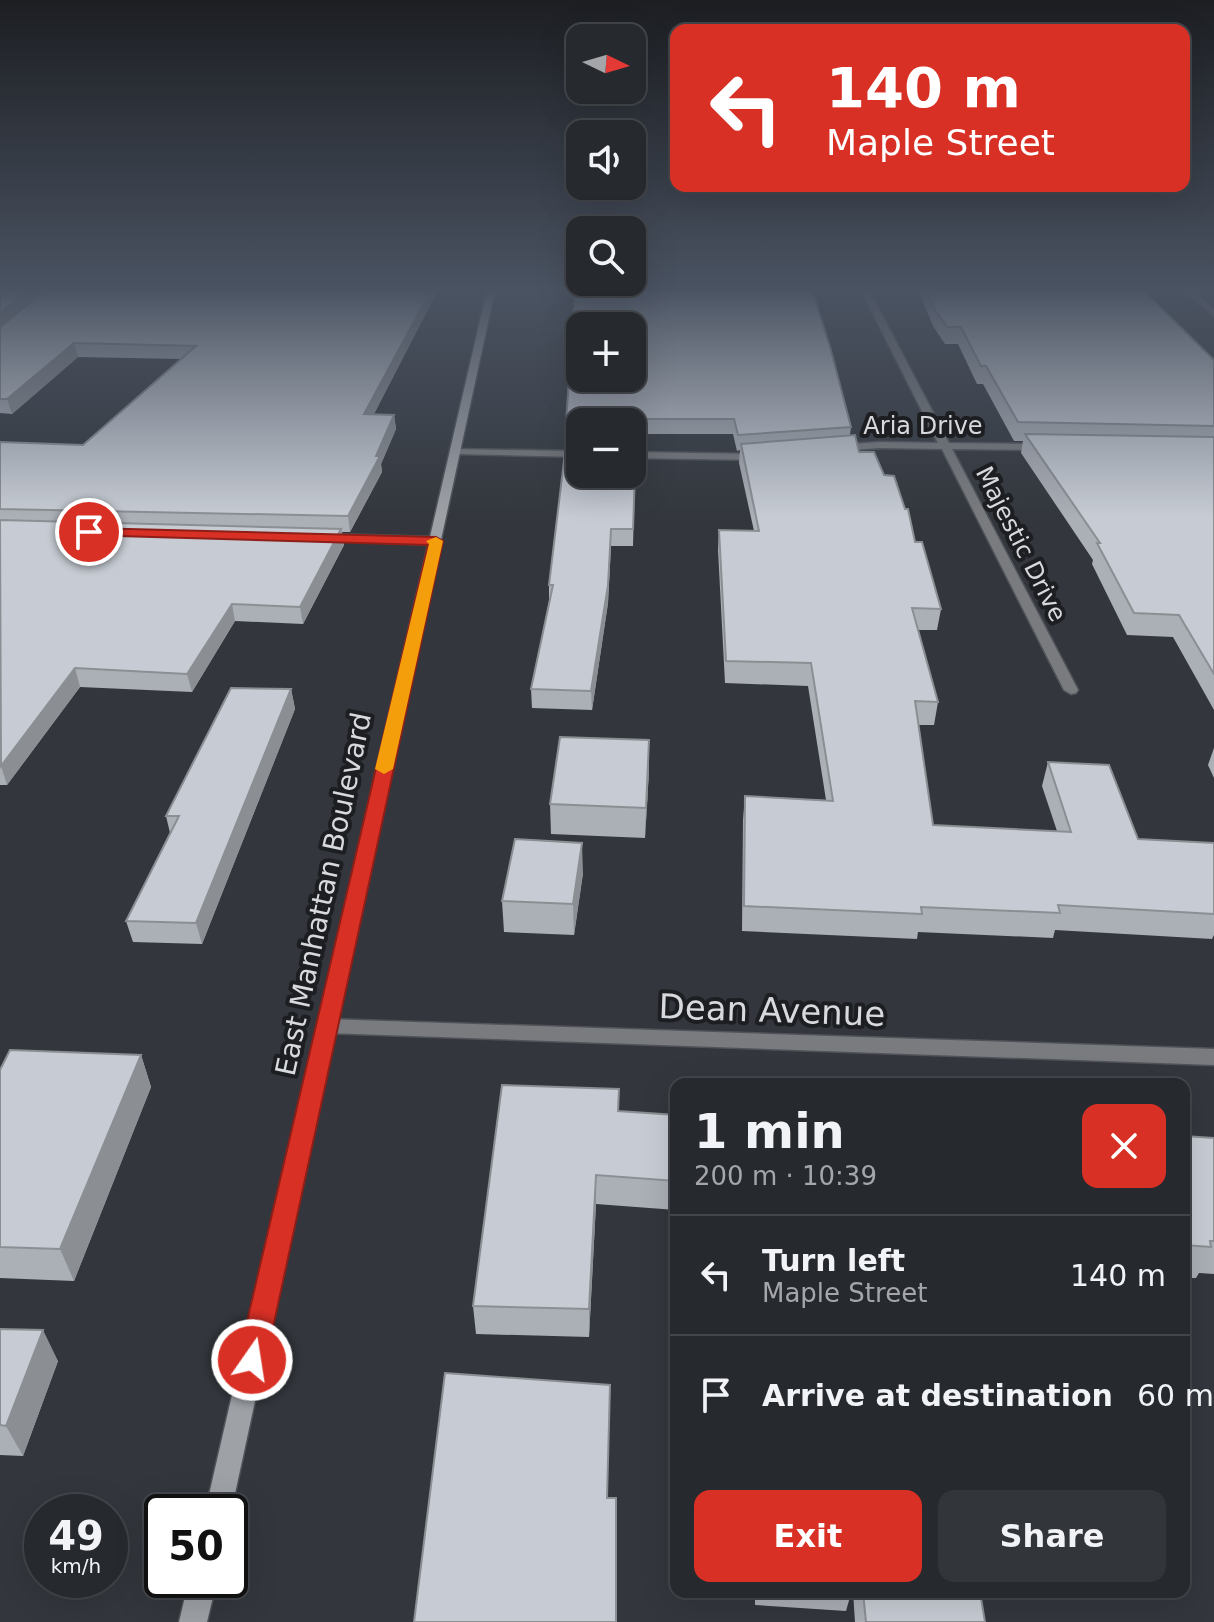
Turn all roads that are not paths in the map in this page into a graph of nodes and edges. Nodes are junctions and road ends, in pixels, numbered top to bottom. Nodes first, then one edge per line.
1 (475, 366) edge
2 (905, 366) edge
3 (946, 445) junction
4 (1057, 447) edge
5 (827, 449) edge
6 (456, 451) junction
7 (566, 454) edge
8 (646, 455) edge
9 (767, 457) edge
10 (308, 538) edge
11 (436, 541) junction
12 (1071, 690) dead end
13 (327, 1026) junction
14 (1214, 1057) edge
15 (222, 1494) edge
16 (199, 1598) edge
17 (193, 1622) edge

1 - 6 main road, East Manhattan Boulevard
2 - 3 street, Majestic Drive
3 - 4 street, Aria Drive
3 - 5 street, Aria Drive
3 - 12 street, Majestic Drive
6 - 7 street
6 - 11 main road, East Manhattan Boulevard
8 - 9 street
10 - 11 street
11 - 13 main road, East Manhattan Boulevard
13 - 14 street, Dean Avenue
13 - 15 main road, East Manhattan Boulevard
16 - 17 main road

